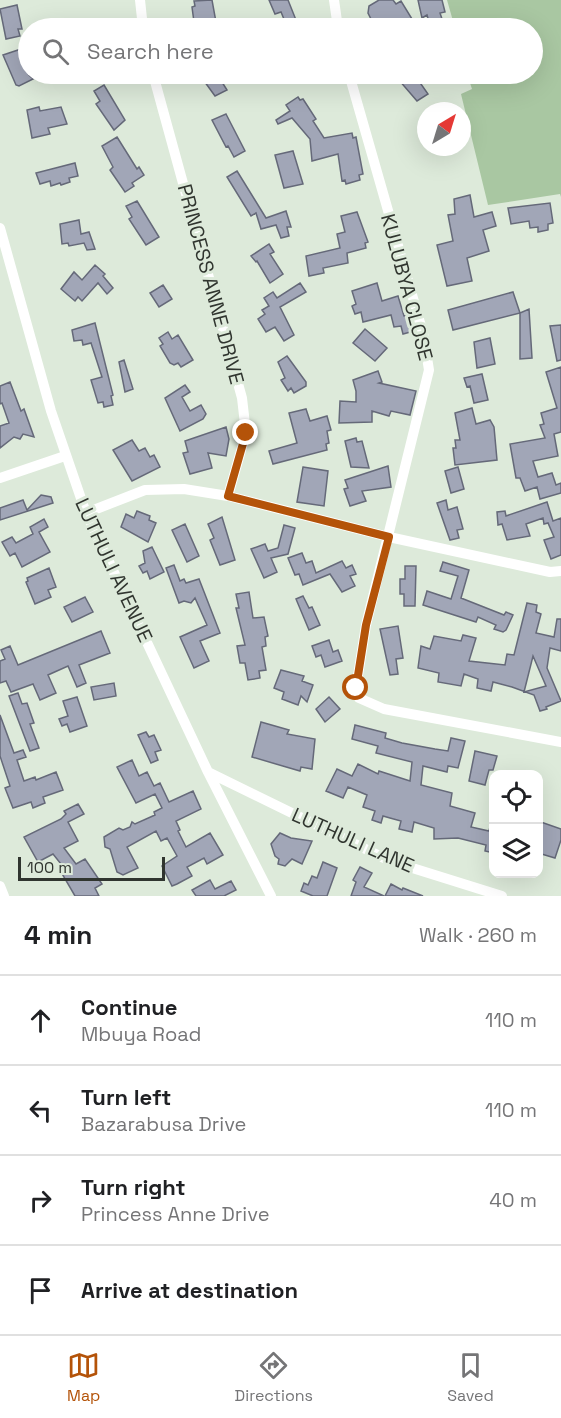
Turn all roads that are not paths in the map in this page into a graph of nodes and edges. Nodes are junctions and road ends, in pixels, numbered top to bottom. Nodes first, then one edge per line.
1 (140, 0) edge
2 (334, 0) edge
3 (142, 18) edge
4 (337, 18) edge
5 (156, 84) edge
6 (352, 84) edge
7 (0, 228) edge
8 (65, 456) junction
9 (0, 478) edge
10 (228, 496) junction
11 (86, 513) junction
12 (389, 537) junction
13 (561, 571) edge
14 (561, 742) edge
15 (208, 772) junction
16 (0, 886) edge
17 (4, 896) edge
18 (272, 896) edge
19 (502, 896) edge

1 - 3 street
2 - 4 street
5 - 10 street, PRINCESS ANNE DRIVE
6 - 12 street, KULUBYA CLOSE
7 - 8 street, LUTHULI AVENUE
8 - 9 street
8 - 11 street, LUTHULI AVENUE
10 - 11 street
10 - 12 street
11 - 15 street, LUTHULI AVENUE
12 - 13 street
12 - 14 street, KULUBYA CLOSE
15 - 18 street, LUTHULI AVENUE
15 - 19 street, LUTHULI LANE
16 - 17 street

